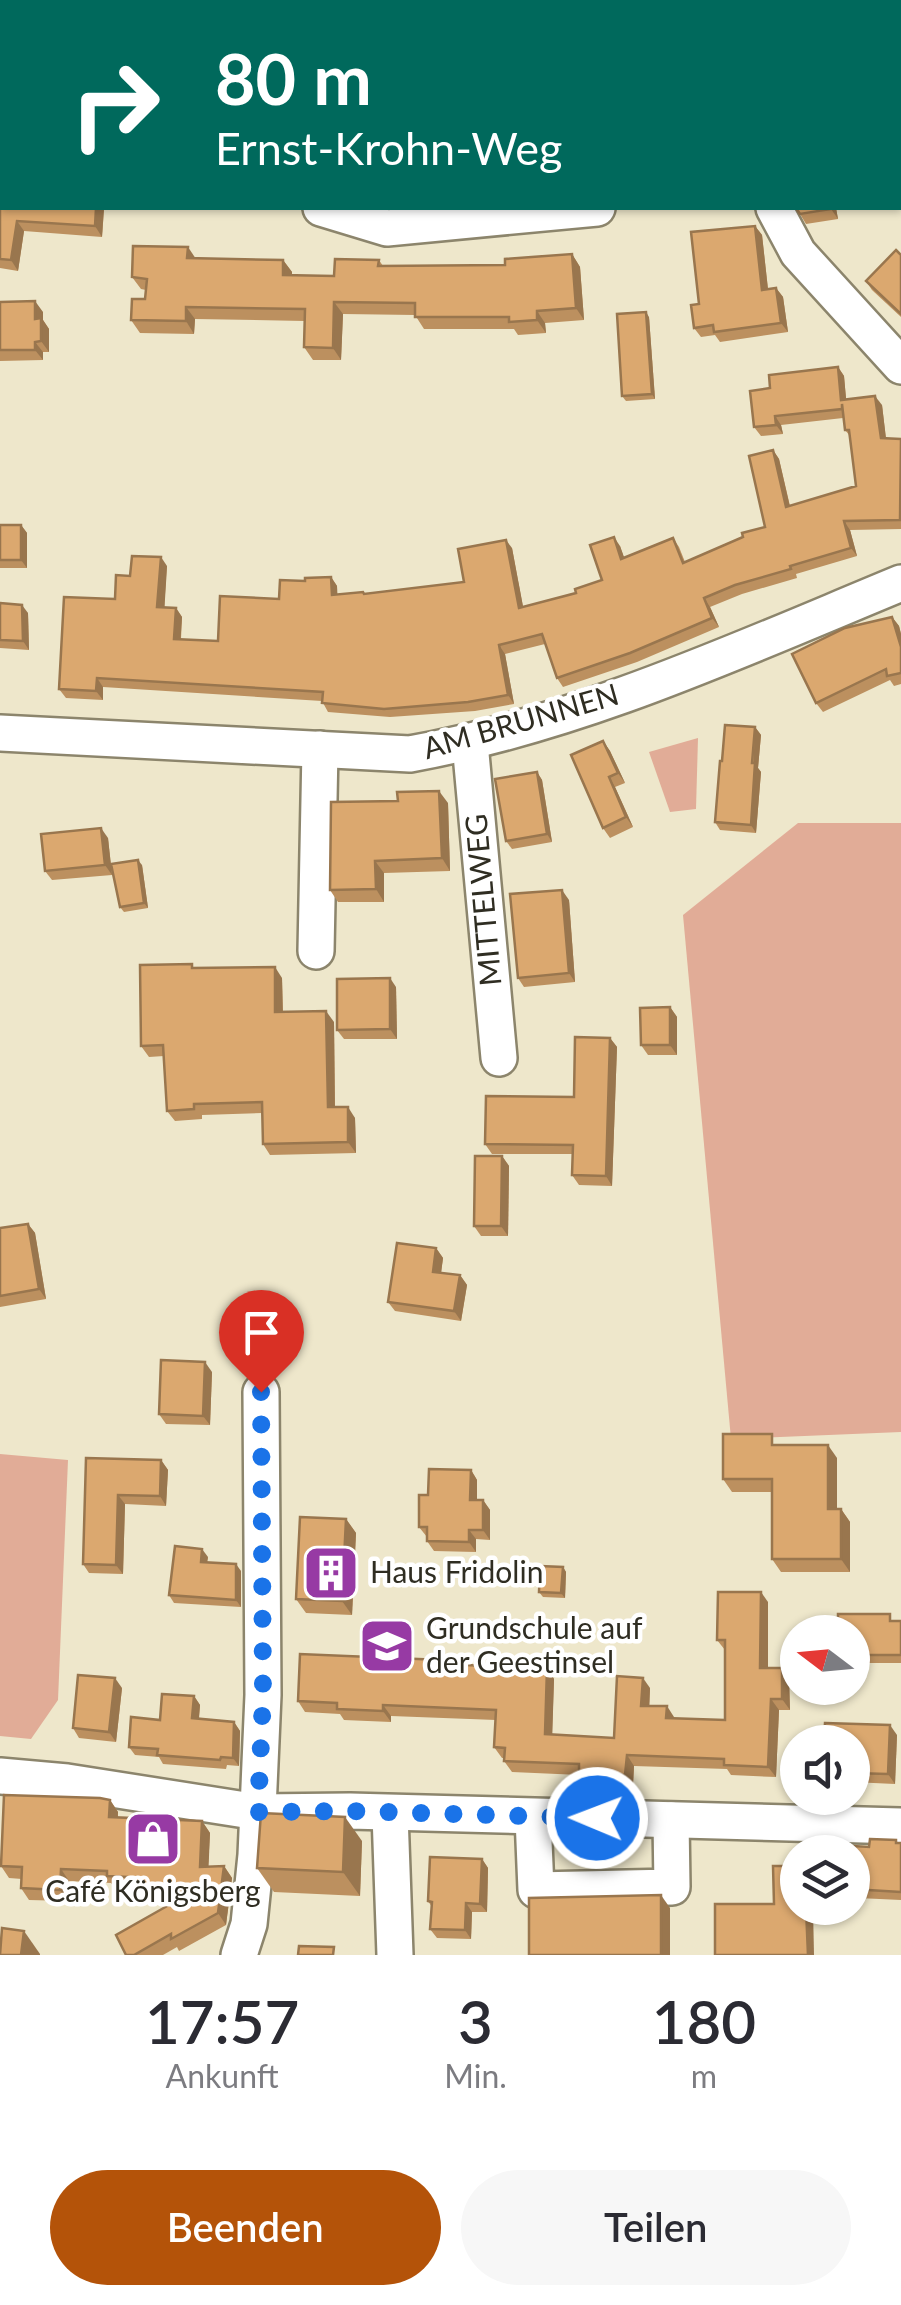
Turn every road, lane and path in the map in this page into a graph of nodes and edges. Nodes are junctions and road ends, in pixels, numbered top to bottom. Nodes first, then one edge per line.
1 (328, 210) edge
2 (577, 210) edge
3 (775, 210) edge
4 (901, 366) edge
5 (901, 583) edge
6 (0, 734) edge
7 (470, 743) junction
8 (320, 749) junction
9 (316, 951) dead end
10 (499, 1058) dead end
11 (261, 1392) dead end
12 (0, 1776) edge
13 (258, 1812) junction
14 (390, 1814) junction
15 (534, 1817) junction
16 (670, 1820) junction
17 (901, 1826) edge
18 (238, 1955) edge
19 (395, 1955) edge

1 - 2 street
3 - 4 street
5 - 7 street, AM BRUNNEN
6 - 8 street, AM BRUNNEN
7 - 8 street, AM BRUNNEN
7 - 10 street, MITTELWEG
8 - 9 street
11 - 13 street
12 - 13 street
13 - 14 street
13 - 18 street
14 - 15 street
14 - 19 street
15 - 16 street
15 - 16 street
16 - 17 street

